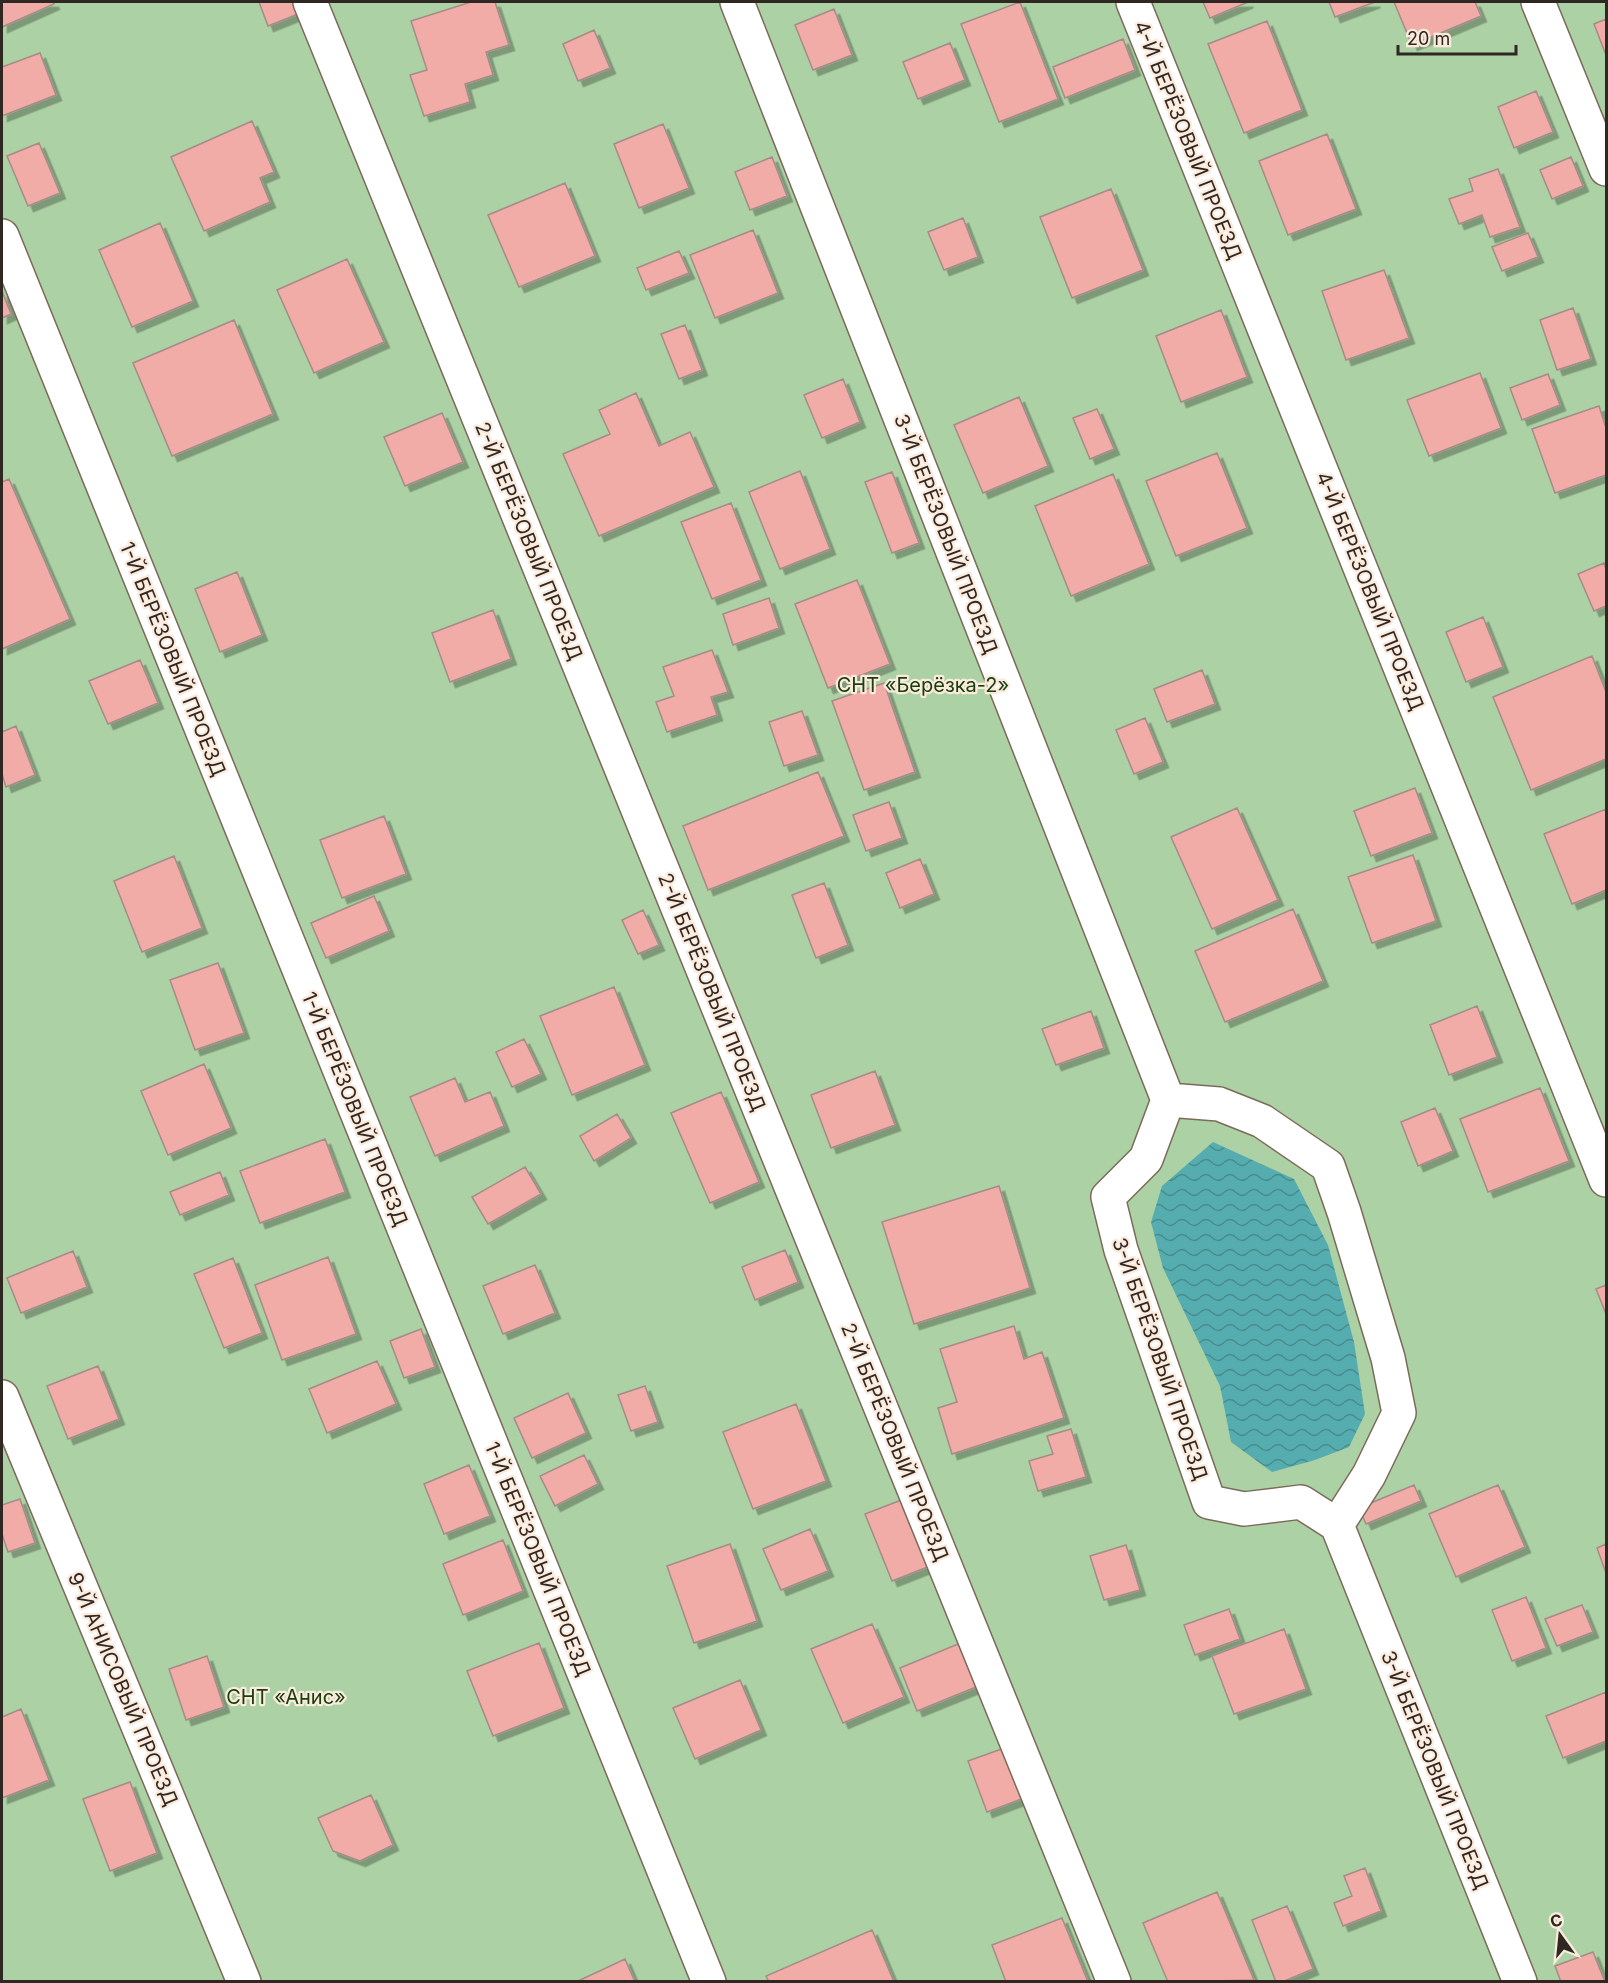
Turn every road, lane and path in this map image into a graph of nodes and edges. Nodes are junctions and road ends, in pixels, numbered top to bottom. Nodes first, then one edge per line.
1 (310, 2) edge
2 (737, 2) edge
3 (1133, 2) edge
4 (1538, 2) edge
5 (1606, 170) edge
6 (2, 236) edge
7 (1168, 1100) junction
8 (1606, 1180) edge
9 (2, 1397) edge
10 (1337, 1525) junction
11 (244, 1982) edge
12 (710, 1982) edge
13 (1114, 1982) edge
14 (1520, 1982) edge

1 - 13 street, 2-Й БЕРЁЗОВЫЙ ПРОЕЗД
2 - 7 street, 3-Й БЕРЁЗОВЫЙ ПРОЕЗД
3 - 8 street, 4-Й БЕРЁЗОВЫЙ ПРОЕЗД
4 - 5 street
6 - 12 street, 1-Й БЕРЁЗОВЫЙ ПРОЕЗД
7 - 10 street
7 - 10 street, 3-Й БЕРЁЗОВЫЙ ПРОЕЗД
9 - 11 street, 9-Й АНИСОВЫЙ ПРОЕЗД
10 - 14 street, 3-Й БЕРЁЗОВЫЙ ПРОЕЗД

